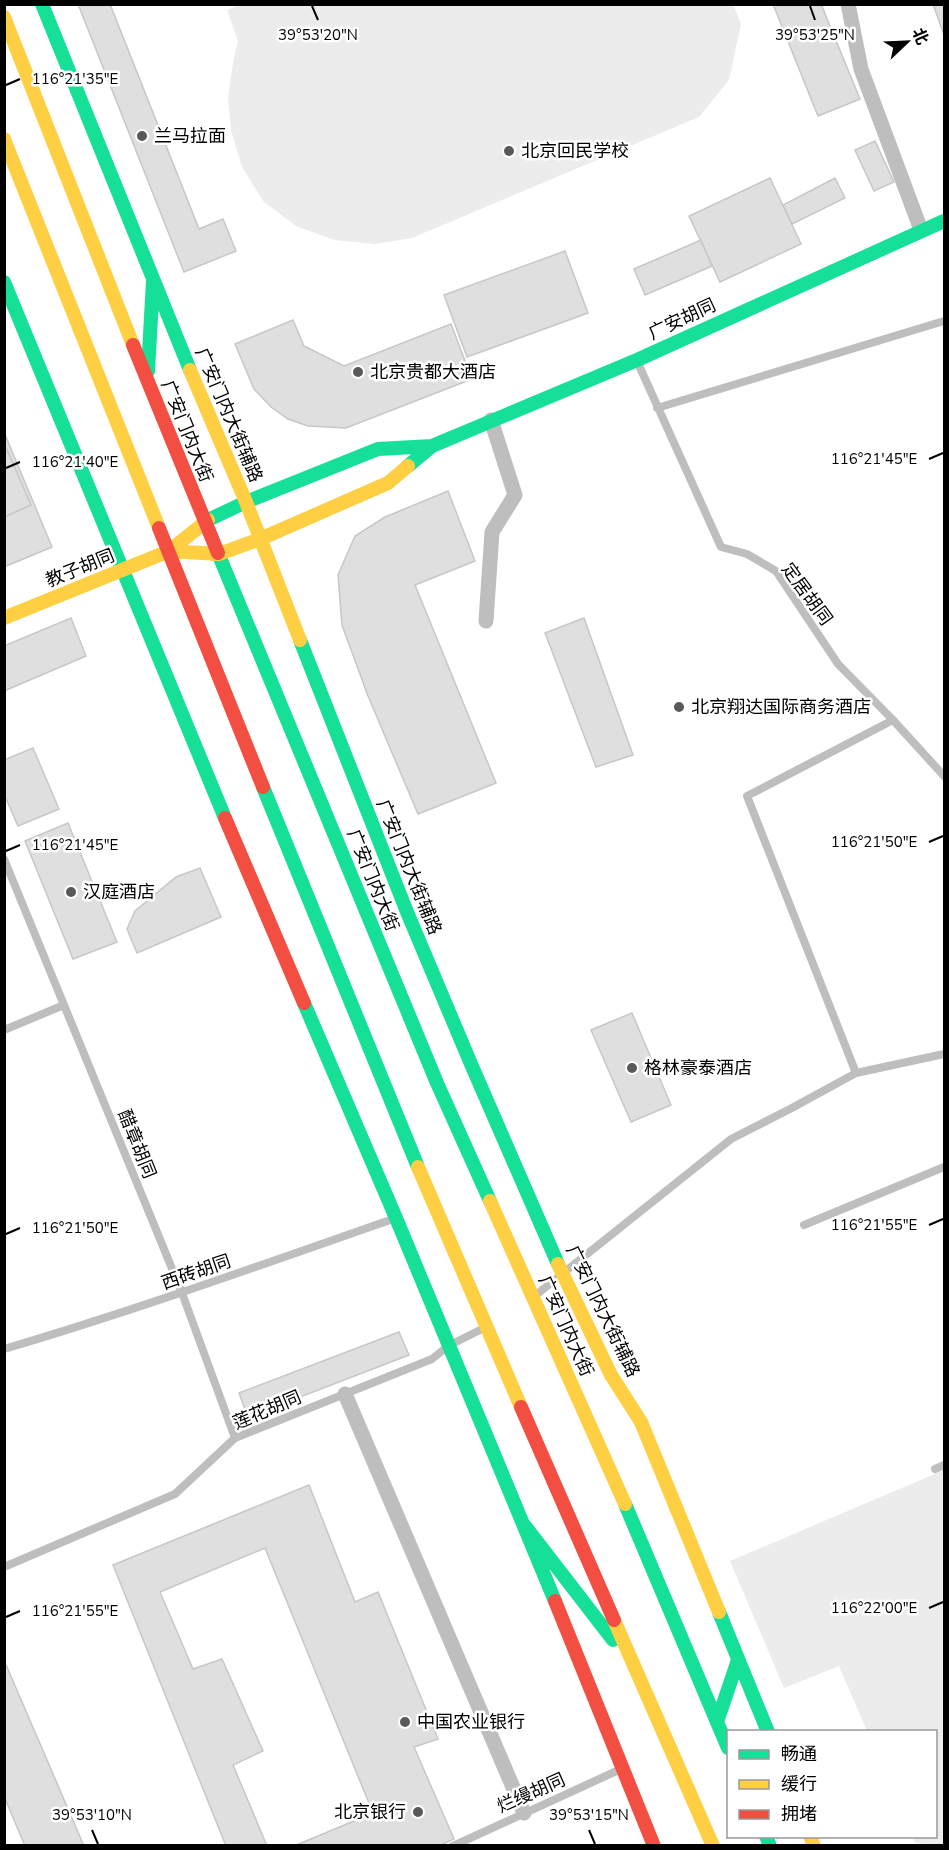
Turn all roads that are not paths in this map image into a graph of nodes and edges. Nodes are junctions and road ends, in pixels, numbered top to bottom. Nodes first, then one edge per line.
1 (42, 4) edge
2 (849, 4) edge
3 (4, 18) edge
4 (4, 139) edge
5 (945, 220) edge
6 (921, 230) junction
7 (153, 281) junction
8 (4, 282) edge
9 (945, 321) edge
10 (637, 360) junction
11 (147, 381) junction
12 (657, 408) junction
13 (491, 420) junction
14 (432, 446) junction
15 (246, 502) junction
16 (205, 522) junction
17 (260, 539) junction
18 (169, 551) junction
19 (219, 554) junction
20 (124, 569) junction
21 (4, 618) edge
22 (486, 621) dead end
23 (893, 720) junction
24 (945, 776) edge
25 (4, 859) edge
26 (64, 1005) junction
27 (4, 1030) edge
28 (945, 1054) edge
29 (856, 1073) junction
30 (945, 1167) edge
31 (396, 1218) junction
32 (804, 1225) dead end
33 (563, 1274) junction
34 (182, 1293) junction
35 (534, 1297) junction
36 (486, 1327) junction
37 (448, 1346) junction
38 (4, 1349) edge
39 (345, 1394) junction
40 (234, 1438) junction
41 (945, 1465) edge
42 (935, 1469) dead end
43 (525, 1526) junction
44 (4, 1567) edge
45 (738, 1660) junction
46 (637, 1671) junction
47 (717, 1722) junction
48 (768, 1730) edge
49 (727, 1744) edge
50 (622, 1769) junction
51 (524, 1813) junction
52 (453, 1845) edge
53 (654, 1845) edge
54 (713, 1845) edge

1 - 7 street, 广安门内大街辅路
2 - 6 street
3 - 11 street, 广安门内大街
4 - 18 street
5 - 6 street, 广安胡同
6 - 10 street, 广安胡同
7 - 11 street
7 - 15 street, 广安门内大街辅路
8 - 20 street
9 - 12 lane
10 - 12 lane, 定居胡同
10 - 13 street, 广安胡同
11 - 16 street, 广安门内大街
12 - 23 lane, 定居胡同
13 - 14 street, 广安胡同
13 - 22 street
14 - 15 street, 广安胡同
14 - 17 street, 广安胡同
15 - 16 street, 广安胡同
15 - 17 street, 广安门内大街辅路
16 - 18 street, 广安胡同
16 - 19 street, 广安门内大街
17 - 19 street, 广安胡同
17 - 33 street, 广安门内大街辅路
18 - 19 street
18 - 20 street, 教子胡同
18 - 36 street
19 - 35 street, 广安门内大街
20 - 21 street, 教子胡同
20 - 31 street
23 - 24 lane, 定居胡同
23 - 29 lane
25 - 26 lane, 醋章胡同
26 - 27 lane
26 - 34 lane, 醋章胡同
28 - 29 lane
29 - 33 lane
30 - 32 lane
31 - 34 lane, 西砖胡同
31 - 37 street
33 - 35 lane
33 - 45 street, 广安门内大街辅路
34 - 38 lane, 西砖胡同
34 - 40 lane, 醋章胡同
35 - 47 street, 广安门内大街
36 - 37 lane, 莲花胡同
36 - 46 street
37 - 39 lane, 莲花胡同
37 - 43 street
39 - 40 lane, 莲花胡同
39 - 51 street
40 - 44 lane, 莲花胡同
41 - 42 lane
43 - 46 street
43 - 50 street
45 - 47 street
45 - 48 street, 广安门内大街辅路
46 - 54 street
47 - 49 street, 广安门内大街
50 - 51 lane, 烂缦胡同
50 - 53 street
51 - 52 lane, 烂缦胡同

